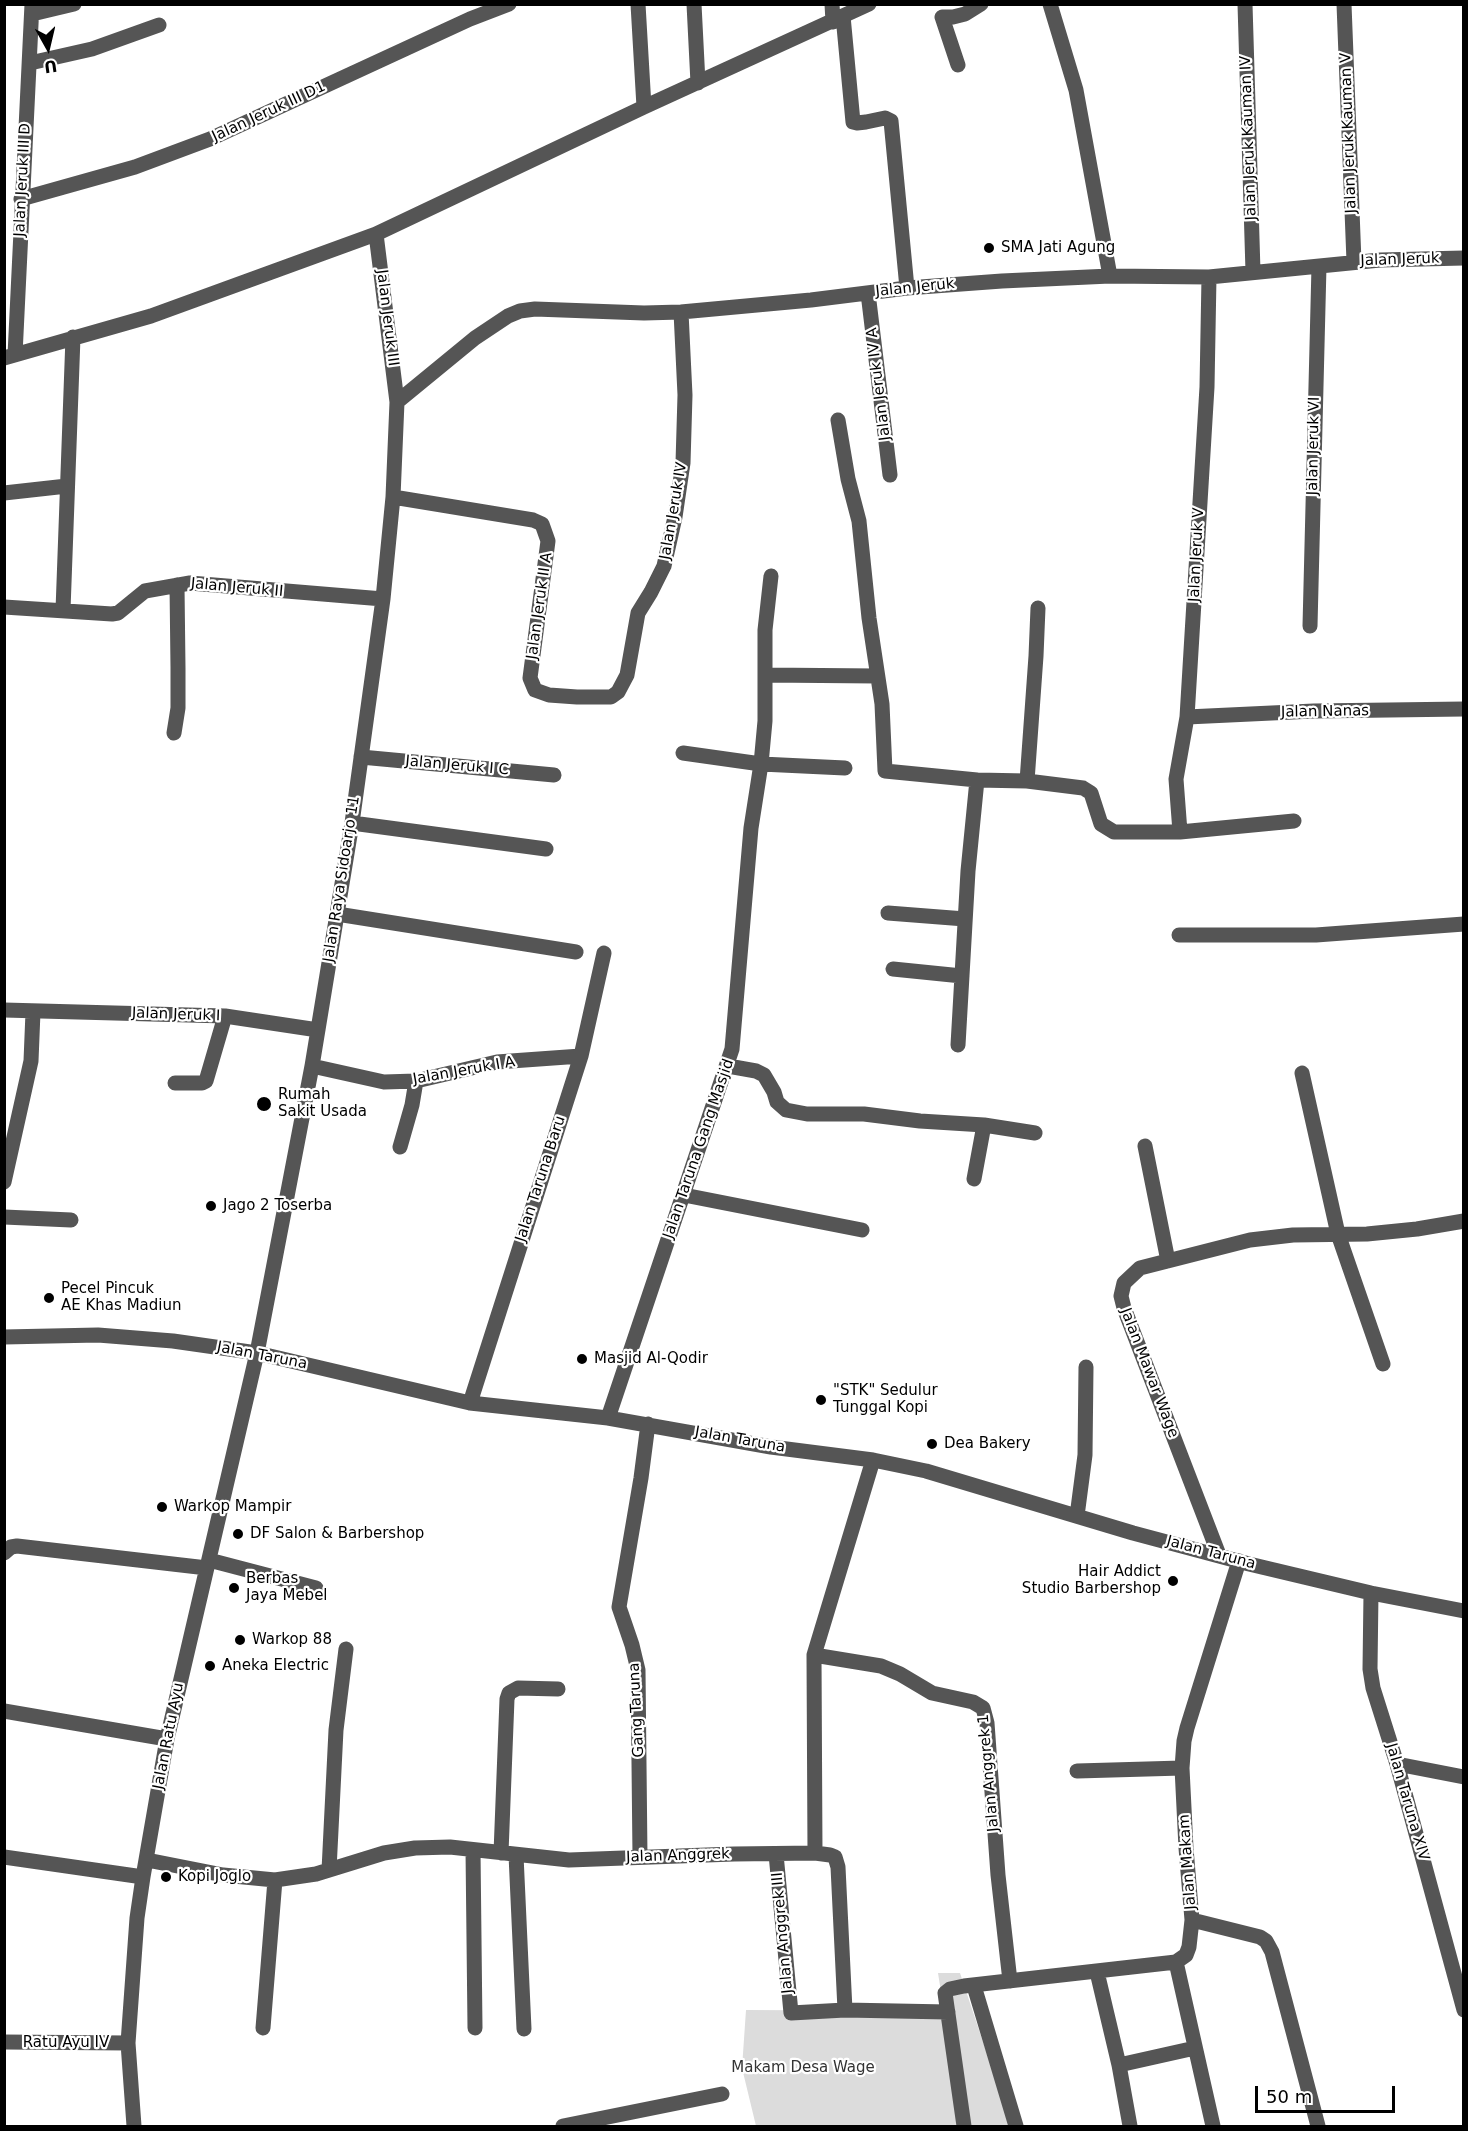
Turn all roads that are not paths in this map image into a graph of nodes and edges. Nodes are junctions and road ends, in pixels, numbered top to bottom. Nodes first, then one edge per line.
1 (74, 4) edge
2 (509, 4) edge
3 (638, 4) edge
4 (694, 4) edge
5 (832, 4) edge
6 (869, 4) edge
7 (981, 4) edge
8 (1050, 4) edge
9 (1245, 4) edge
10 (1344, 4) edge
11 (32, 9) edge
12 (470, 12) edge
13 (838, 19) junction
14 (159, 25) dead end
15 (30, 63) junction
16 (958, 65) dead end
17 (698, 83) junction
18 (644, 107) junction
19 (21, 199) junction
20 (376, 234) junction
21 (1464, 258) edge
22 (1354, 262) junction
23 (1319, 266) junction
24 (1253, 272) junction
25 (1110, 276) junction
26 (1209, 276) junction
27 (907, 288) junction
28 (868, 293) junction
29 (681, 312) junction
30 (73, 337) junction
31 (10, 356) edge
32 (397, 402) junction
33 (838, 420) dead end
34 (890, 474) dead end
35 (67, 486) junction
36 (4, 493) edge
37 (393, 497) junction
38 (771, 576) dead end
39 (177, 585) junction
40 (383, 599) junction
41 (4, 607) edge
42 (1038, 608) dead end
43 (63, 609) junction
44 (1310, 626) dead end
45 (765, 675) junction
46 (877, 676) junction
47 (577, 697) joint
48 (1464, 710) edge
49 (1187, 717) junction
50 (174, 733) dead end
51 (683, 753) dead end
52 (361, 757) junction
53 (761, 764) junction
54 (845, 768) dead end
55 (554, 776) dead end
56 (977, 780) junction
57 (1027, 781) junction
58 (1294, 822) dead end
59 (352, 823) junction
60 (1180, 832) junction
61 (546, 849) dead end
62 (888, 913) dead end
63 (337, 914) junction
64 (965, 919) junction
65 (1464, 924) edge
66 (1179, 935) dead end
67 (576, 952) dead end
68 (604, 953) dead end
69 (893, 969) dead end
70 (962, 976) junction
71 (4, 1010) edge
72 (33, 1012) junction
73 (225, 1016) junction
74 (318, 1030) junction
75 (958, 1045) dead end
76 (581, 1056) junction
77 (312, 1066) junction
78 (728, 1066) junction
79 (1302, 1073) dead end
80 (416, 1081) junction
81 (175, 1083) dead end
82 (984, 1125) junction
83 (1035, 1133) dead end
84 (1145, 1146) dead end
85 (400, 1147) dead end
86 (974, 1179) dead end
87 (4, 1182) edge
88 (684, 1195) junction
89 (4, 1217) edge
90 (71, 1220) dead end
91 (1464, 1221) edge
92 (862, 1230) dead end
93 (1338, 1234) junction
94 (1168, 1261) junction
95 (4, 1337) edge
96 (257, 1353) junction
97 (1383, 1364) dead end
98 (1086, 1367) dead end
99 (470, 1403) junction
100 (608, 1418) junction
101 (648, 1424) junction
102 (873, 1460) junction
103 (1077, 1516) junction
104 (4, 1552) edge
105 (1219, 1555) junction
106 (1239, 1561) junction
107 (208, 1564) junction
108 (316, 1588) dead end
109 (1371, 1593) junction
110 (1464, 1611) edge
111 (346, 1649) dead end
112 (814, 1655) junction
113 (558, 1689) dead end
114 (4, 1711) edge
115 (167, 1739) junction
116 (1397, 1764) junction
117 (1182, 1768) junction
118 (1077, 1771) dead end
119 (1464, 1777) edge
120 (473, 1850) junction
121 (815, 1853) junction
122 (509, 1854) junction
123 (776, 1854) junction
124 (4, 1857) edge
125 (640, 1857) junction
126 (147, 1860) junction
127 (329, 1870) junction
128 (143, 1877) junction
129 (275, 1880) junction
130 (1192, 1920) junction
131 (1176, 1962) junction
132 (1097, 1972) junction
133 (1010, 1981) junction
134 (974, 1986) junction
135 (845, 2010) junction
136 (1464, 2010) edge
137 (948, 2013) junction
138 (263, 2028) dead end
139 (475, 2028) dead end
140 (524, 2029) dead end
141 (4, 2042) edge
142 (128, 2043) junction
143 (1196, 2048) junction
144 (1119, 2065) junction
145 (722, 2094) dead end
146 (134, 2127) edge
147 (563, 2127) edge
148 (964, 2127) edge
149 (1016, 2127) edge
150 (1130, 2127) edge
151 (1213, 2127) edge
152 (1318, 2127) edge

1 - 11 street
2 - 12 street, Jalan Jeruk III D1
3 - 18 street
4 - 17 street
5 - 13 street
6 - 13 street
7 - 16 street
8 - 25 street
9 - 24 street, Jalan Jeruk Kauman IV
10 - 22 street, Jalan Jeruk Kauman V
11 - 15 street, Jalan Jeruk III D
12 - 19 street, Jalan Jeruk III D1
13 - 17 street
13 - 27 street
14 - 15 street
15 - 19 street, Jalan Jeruk III D
17 - 18 street
18 - 20 street
19 - 31 street, Jalan Jeruk III D
20 - 30 street
20 - 32 street, Jalan Jeruk III
21 - 22 street, Jalan Jeruk
22 - 23 street, Jalan Jeruk
23 - 24 street, Jalan Jeruk
23 - 44 street, Jalan Jeruk VI
24 - 26 street, Jalan Jeruk
25 - 26 street, Jalan Jeruk
25 - 27 street, Jalan Jeruk
26 - 49 street, Jalan Jeruk V
27 - 28 street, Jalan Jeruk
28 - 29 street, Jalan Jeruk
28 - 34 street, Jalan Jeruk IV A
29 - 32 street, Jalan Jeruk
29 - 47 street, Jalan Jeruk IV
30 - 31 street
30 - 35 street
32 - 37 street, Jalan Raya Sidoarjo 11
33 - 46 street
35 - 36 street
35 - 43 street
37 - 40 street, Jalan Raya Sidoarjo 11
37 - 47 street, Jalan Jeruk II A
38 - 45 street, Jalan Taruna Gang Masjid
39 - 40 street, Jalan Jeruk II
39 - 43 street, Jalan Jeruk II
39 - 50 street
40 - 52 street, Jalan Raya Sidoarjo 11
41 - 43 street, Jalan Jeruk II
42 - 57 street
45 - 46 street
45 - 53 street, Jalan Taruna Gang Masjid
46 - 56 street
48 - 49 street, Jalan Nanas
49 - 60 street, Jalan Jeruk V
51 - 53 street
52 - 55 street, Jalan Jeruk I C
52 - 59 street, Jalan Raya Sidoarjo 11
53 - 54 street
53 - 78 street, Jalan Taruna Gang Masjid
56 - 57 street
56 - 64 street
57 - 60 street
58 - 60 street
59 - 61 street
59 - 63 street, Jalan Raya Sidoarjo 11
62 - 64 street
63 - 67 street
63 - 74 street, Jalan Raya Sidoarjo 11
64 - 70 street
65 - 66 street
68 - 76 street, Jalan Taruna Baru
69 - 70 street
70 - 75 street
71 - 72 street, Jalan Jeruk I
72 - 73 street, Jalan Jeruk I
72 - 87 street
73 - 74 street, Jalan Jeruk I
73 - 81 street
74 - 77 street, Jalan Raya Sidoarjo 11
76 - 80 street, Jalan Jeruk I A
76 - 99 street, Jalan Taruna Baru
77 - 80 street, Jalan Jeruk I A
77 - 96 street, Jalan Raya Sidoarjo 11
78 - 82 street
78 - 88 street, Jalan Taruna Gang Masjid
79 - 93 street
80 - 85 street
82 - 83 street
82 - 86 street
84 - 94 street
88 - 92 street
88 - 100 street, Jalan Taruna Gang Masjid
89 - 90 street
91 - 93 street, Jalan Mawar Wage
93 - 94 street, Jalan Mawar Wage
93 - 97 street
94 - 105 street, Jalan Mawar Wage
95 - 96 street, Jalan Taruna
96 - 99 street, Jalan Taruna
96 - 107 street, Jalan Ratu Ayu
98 - 103 street
99 - 100 street, Jalan Taruna
100 - 101 street, Jalan Taruna
101 - 102 street, Jalan Taruna
101 - 125 street, Gang Taruna
102 - 103 street, Jalan Taruna
102 - 112 street
103 - 105 street, Jalan Taruna
104 - 107 street
105 - 106 street, Jalan Taruna
106 - 109 street, Jalan Taruna
106 - 117 street, Jalan Makam
107 - 108 street
107 - 115 street, Jalan Ratu Ayu
109 - 110 street, Jalan Taruna
109 - 116 street, Jalan Taruna XIV
111 - 127 street
112 - 121 street
112 - 133 street, Jalan Anggrek 1
113 - 122 street
114 - 115 street
115 - 126 street, Jalan Ratu Ayu
116 - 119 street
116 - 136 street, Jalan Taruna XIV
117 - 118 street
117 - 130 street, Jalan Makam
120 - 122 street, Jalan Anggrek
120 - 127 street, Jalan Anggrek
120 - 139 street
121 - 123 street, Jalan Anggrek
121 - 135 street
122 - 125 street, Jalan Anggrek
122 - 140 street
123 - 125 street, Jalan Anggrek
123 - 135 street, Jalan Anggrek III
124 - 128 street
126 - 128 street, Jalan Ratu Ayu
126 - 129 street, Jalan Anggrek
127 - 129 street, Jalan Anggrek
128 - 142 street, Jalan Ratu Ayu
129 - 138 street
130 - 131 street, Jalan Makam
130 - 152 street
131 - 132 street
131 - 143 street
132 - 133 street
132 - 144 street
133 - 134 street
134 - 137 street
134 - 149 street
135 - 137 street
137 - 148 street
141 - 142 street, Ratu Ayu IV
142 - 146 street, Jalan Ratu Ayu
143 - 144 street
143 - 151 street
144 - 150 street
145 - 147 street

